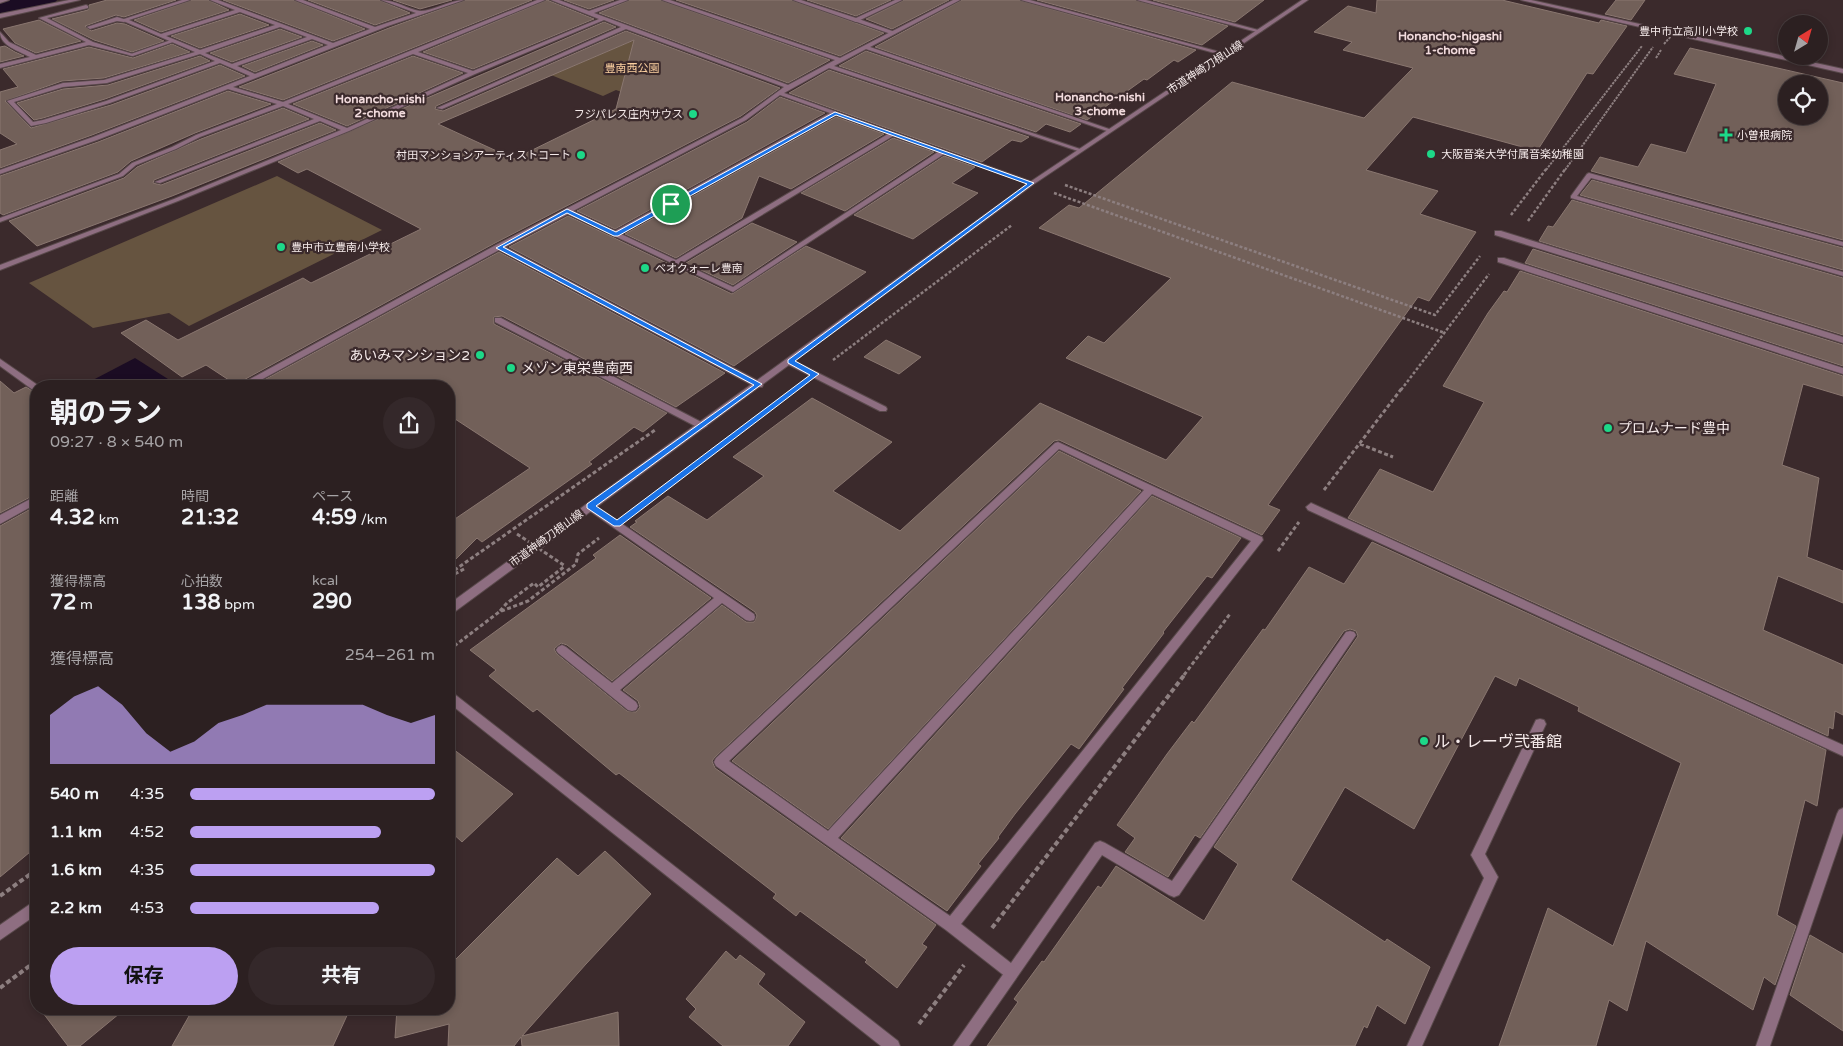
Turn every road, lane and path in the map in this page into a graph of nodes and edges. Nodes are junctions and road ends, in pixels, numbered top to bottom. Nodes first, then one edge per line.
1 (6, 0) edge
2 (77, 0) edge
3 (187, 0) edge
4 (213, 0) edge
5 (298, 0) edge
6 (384, 0) edge
7 (461, 0) edge
8 (542, 0) edge
9 (554, 0) edge
10 (569, 0) edge
11 (625, 0) edge
12 (665, 0) edge
13 (796, 0) edge
14 (899, 0) edge
15 (957, 0) edge
16 (1024, 0) edge
17 (1140, 0) edge
18 (1306, 0) edge
19 (1524, 0) edge
20 (0, 1) edge
21 (562, 3) junction
22 (57, 4) junction
23 (86, 7) dead end
24 (40, 8) junction
25 (240, 10) junction
26 (61, 12) junction
27 (422, 13) junction
28 (588, 13) junction
29 (0, 16) edge
30 (43, 16) junction
31 (124, 20) junction
32 (603, 20) junction
33 (856, 20) junction
34 (280, 24) junction
35 (1680, 26) dead end
36 (90, 27) dead end
37 (624, 27) junction
38 (376, 28) junction
39 (1259, 30) junction
40 (893, 33) junction
41 (0, 34) edge
42 (161, 36) junction
43 (312, 37) junction
44 (1659, 40) dead end
45 (173, 41) junction
46 (89, 43) junction
47 (1664, 44) dead end
48 (333, 45) junction
49 (1642, 45) dead end
50 (865, 48) junction
51 (414, 52) junction
52 (198, 53) junction
53 (1224, 54) junction
54 (35, 57) junction
55 (840, 60) junction
56 (220, 61) junction
57 (0, 66) edge
58 (232, 66) junction
59 (829, 66) junction
60 (1843, 71) edge
61 (473, 73) junction
62 (255, 76) junction
63 (228, 87) junction
64 (788, 87) junction
65 (779, 93) junction
66 (283, 104) junction
67 (440, 108) dead end
68 (835, 113) junction
69 (320, 119) junction
70 (348, 130) junction
71 (1109, 130) junction
72 (892, 134) junction
73 (1080, 150) junction
74 (942, 152) junction
75 (0, 172) edge
76 (1072, 179) dead end
77 (158, 182) dead end
78 (1032, 183) junction
79 (1064, 185) junction
80 (567, 211) junction
81 (0, 220) edge
82 (1014, 223) dead end
83 (616, 234) junction
84 (1498, 234) junction
85 (1515, 239) junction
86 (1843, 244) edge
87 (499, 248) junction
88 (1500, 260) joint
89 (676, 263) junction
90 (0, 268) edge
91 (1843, 274) edge
92 (498, 320) dead end
93 (1445, 333) junction
94 (1843, 340) edge
95 (0, 362) edge
96 (790, 362) junction
97 (1843, 371) edge
98 (815, 374) junction
99 (259, 380) edge
100 (30, 384) edge
101 (759, 384) junction
102 (883, 409) dead end
103 (702, 426) junction
104 (1360, 444) junction
105 (1393, 457) dead end
106 (1151, 489) junction
107 (30, 503) edge
108 (590, 506) junction
109 (1311, 507) junction
110 (0, 520) edge
111 (617, 524) junction
112 (517, 534) dead end
113 (1275, 554) dead end
114 (470, 566) dead end
115 (455, 574) edge
116 (722, 597) junction
117 (455, 606) edge
118 (1234, 609) dead end
119 (499, 612) junction
120 (750, 617) dead end
121 (1350, 635) dead end
122 (455, 645) edge
123 (562, 650) dead end
124 (612, 690) junction
125 (455, 701) edge
126 (632, 706) dead end
127 (1540, 724) dead end
128 (1843, 751) edge
129 (1843, 814) edge
130 (829, 839) junction
131 (30, 874) edge
132 (0, 896) edge
133 (30, 911) edge
134 (951, 925) junction
135 (0, 933) edge
136 (978, 946) junction
137 (30, 966) edge
138 (1011, 972) junction
139 (0, 988) edge
140 (919, 1024) dead end
141 (893, 1046) edge
142 (960, 1046) edge
143 (1414, 1046) edge
144 (1764, 1046) edge

1 - 20 street
2 - 22 street
3 - 31 street
4 - 25 street
5 - 38 street
6 - 27 street
7 - 27 street
8 - 51 street
9 - 21 street
10 - 21 street
11 - 28 street
12 - 55 street
13 - 33 street
14 - 33 street
15 - 40 street
16 - 53 street
17 - 39 street
18 - 39 street, 市道神崎刀根山線
19 - 60 street
21 - 28 street
22 - 24 street
22 - 26 street
23 - 26 street
24 - 29 street
24 - 30 street
25 - 34 street
25 - 42 street
26 - 30 street
27 - 38 street
28 - 32 street
30 - 46 street
31 - 36 street
31 - 42 street
32 - 37 street
32 - 61 street
33 - 40 street
34 - 43 street
34 - 52 street
35 - 47 path, bridge
37 - 64 street
37 - 67 street
38 - 48 street
39 - 53 street, 市道神崎刀根山線
40 - 50 street
41 - 54 street
42 - 45 street
43 - 48 street
43 - 58 street
44 - 85 path
45 - 46 street
45 - 52 street
46 - 54 street
48 - 62 street
49 - 84 path
50 - 55 street
50 - 71 street
51 - 61 street
51 - 66 street
52 - 56 street
52 - 56 street
53 - 71 street, 市道神崎刀根山線
54 - 57 street
55 - 59 street
56 - 58 street
58 - 62 street
59 - 64 street
59 - 73 street
61 - 70 street
62 - 63 street
63 - 66 street
63 - 75 street
64 - 65 street
65 - 68 street
65 - 80 street
66 - 69 street
66 - 81 street
68 - 72 street
68 - 83 street
69 - 70 street
69 - 77 street
70 - 90 street
71 - 73 street, 市道神崎刀根山線
72 - 74 street
72 - 89 street
73 - 78 street, 市道神崎刀根山線
74 - 78 street
74 - 89 street
76 - 79 path
78 - 96 street, 市道神崎刀根山線
79 - 84 path
79 - 93 path
80 - 83 street
80 - 87 street
82 - 98 path
83 - 89 street
84 - 85 street
85 - 94 street
86 - 91 street
87 - 99 street
87 - 101 street
88 - 93 path
88 - 97 street
92 - 103 street
93 - 104 path
95 - 100 street
96 - 98 street
96 - 101 street, 市道神崎刀根山線
98 - 102 street
98 - 111 path
101 - 103 street, 市道神崎刀根山線
103 - 108 street, 市道神崎刀根山線
104 - 105 path
104 - 109 path
106 - 130 street
106 - 130 street
106 - 134 street
107 - 110 street
108 - 111 street
108 - 117 street, 市道神崎刀根山線
109 - 113 path
109 - 128 street
111 - 116 street
111 - 119 path
112 - 119 path, bridge
114 - 115 path
116 - 120 street
116 - 124 street
118 - 136 path
119 - 122 path
121 - 138 street
123 - 124 street
124 - 126 street
125 - 141 street
127 - 143 street
129 - 144 street
130 - 134 street
131 - 132 path
133 - 135 street
134 - 136 street
136 - 138 street
136 - 140 path
137 - 139 path
138 - 142 street

